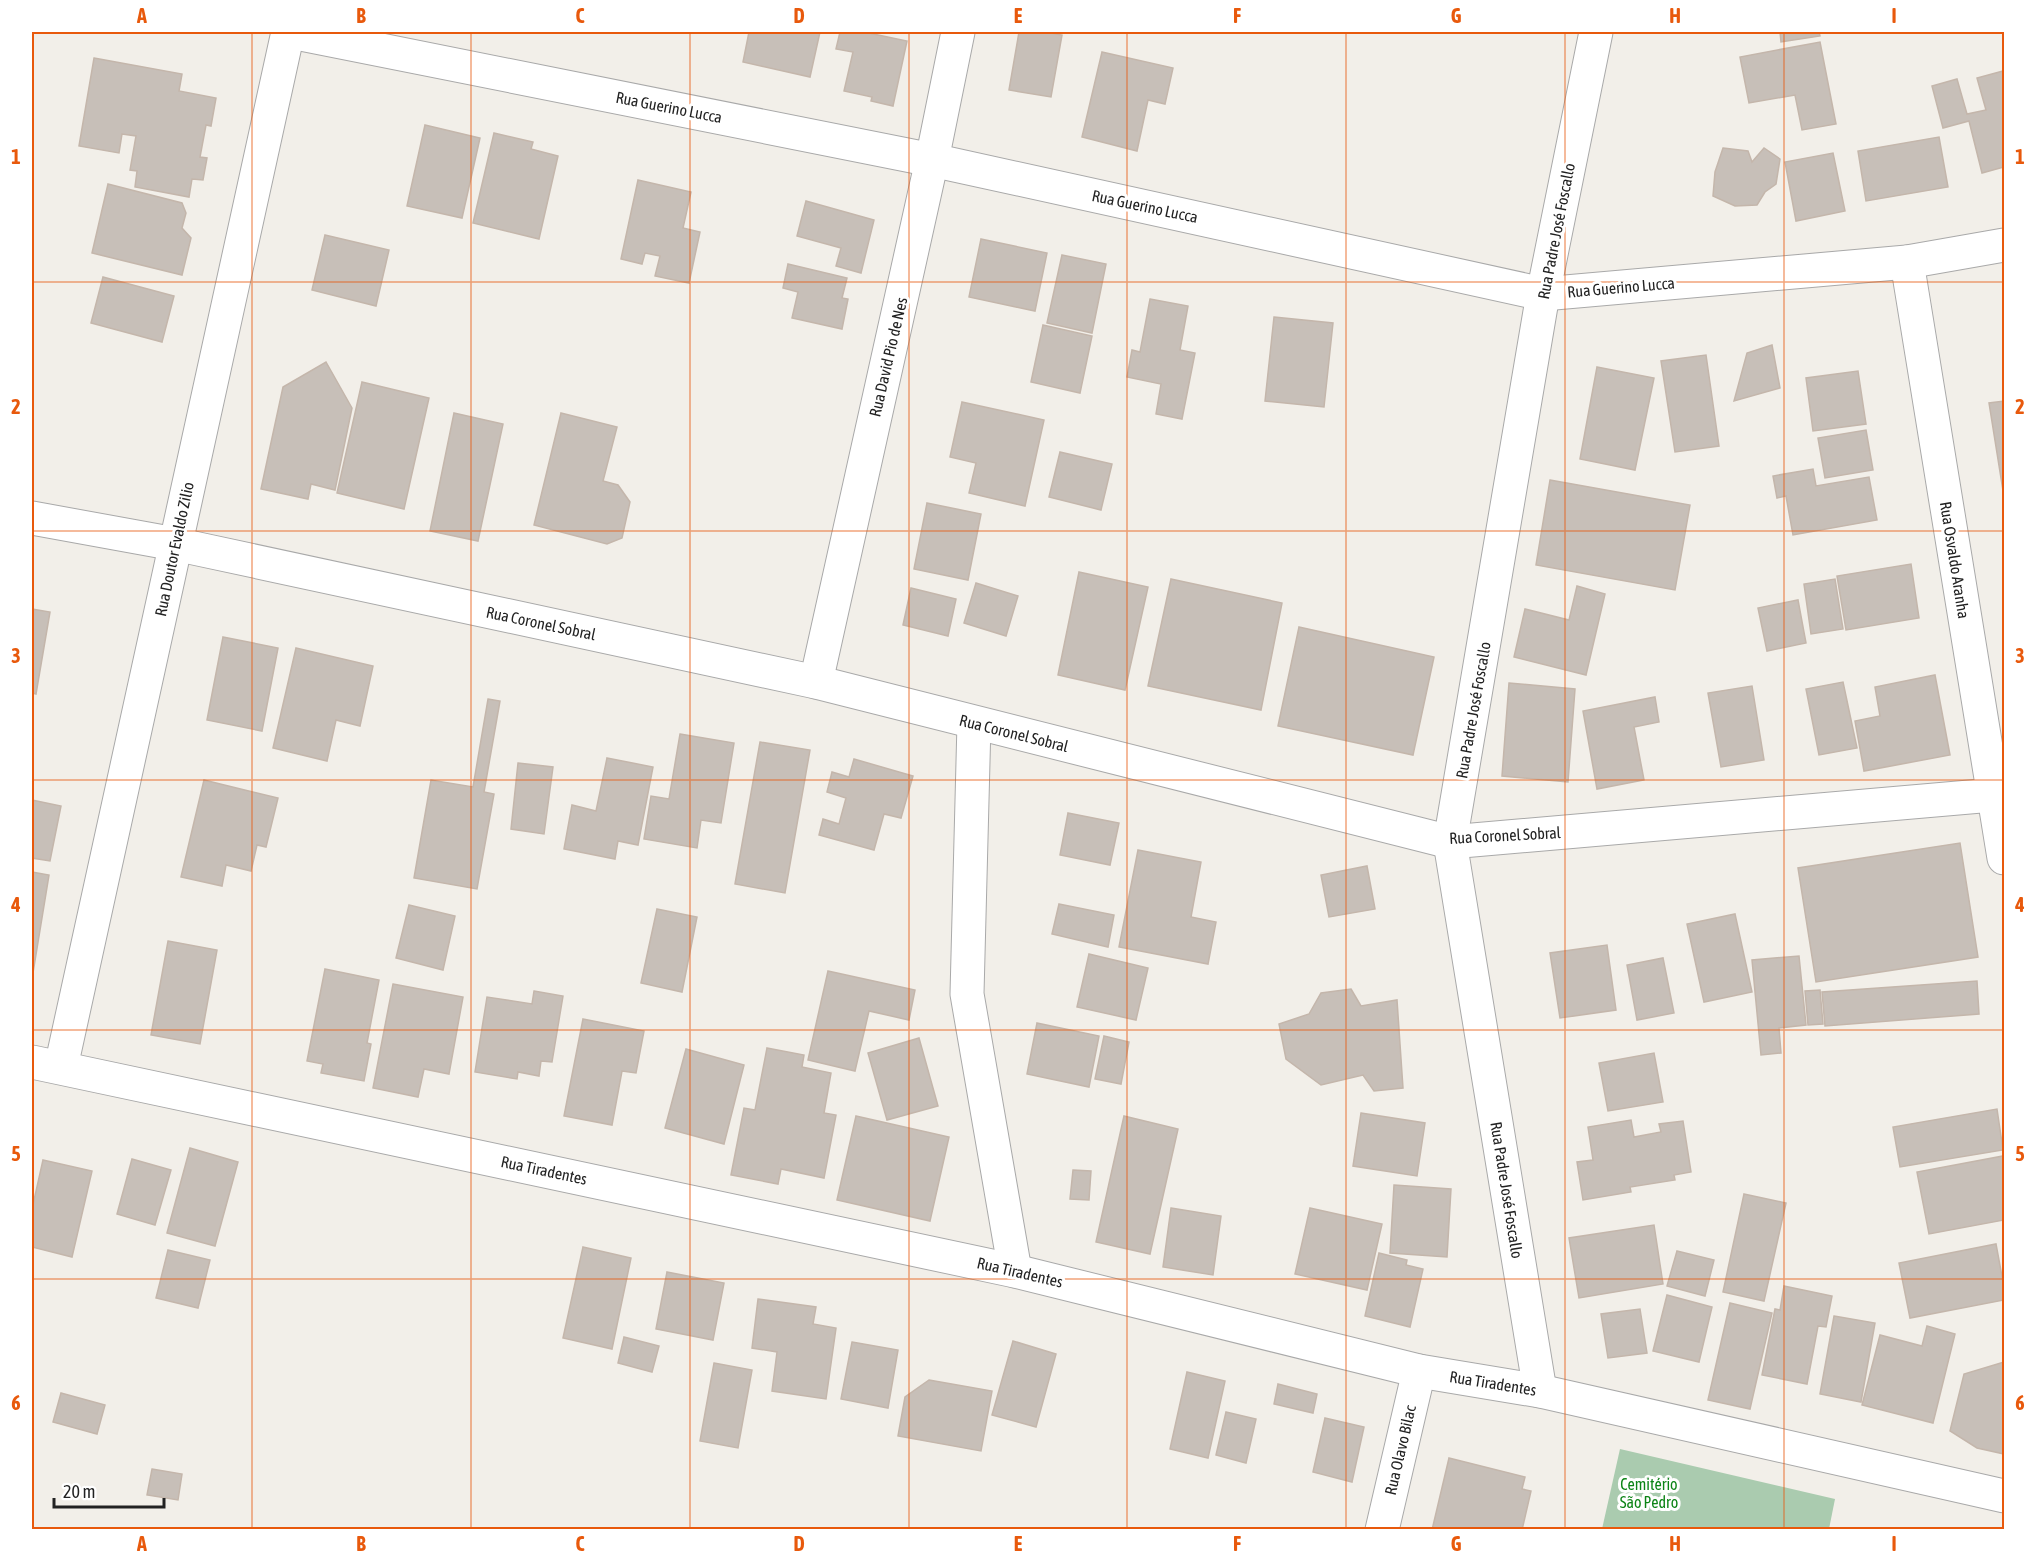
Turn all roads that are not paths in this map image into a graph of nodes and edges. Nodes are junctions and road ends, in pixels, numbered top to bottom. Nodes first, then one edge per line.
1 (290, 32) edge
2 (958, 32) edge
3 (1596, 32) edge
4 (932, 160) junction
5 (2004, 245) edge
6 (1907, 262) junction
7 (1543, 294) junction
8 (32, 518) edge
9 (175, 544) junction
10 (816, 682) junction
11 (974, 723) junction
12 (1999, 795) edge
13 (1450, 842) junction
14 (2004, 858) edge
15 (46, 1064) edge
16 (1015, 1271) junction
17 (1419, 1371) junction
18 (1540, 1391) junction
19 (2004, 1496) edge
20 (1382, 1530) edge

1 - 4 street, Rua Guerino Lucca
1 - 9 street, Rua Doutor Evaldo Zilio
2 - 4 street, Rua David Pio de Nes
3 - 7 street, Rua Padre José Foscallo
4 - 7 street, Rua Guerino Lucca
4 - 10 street, Rua David Pio de Nes
5 - 6 street, Rua Guerino Lucca
6 - 7 street, Rua Guerino Lucca
6 - 12 street, Rua Osvaldo Aranha
7 - 13 street, Rua Padre José Foscallo
8 - 9 street, Rua Coronel Sobral
9 - 10 street, Rua Coronel Sobral
9 - 15 street, Rua Doutor Evaldo Zilio
10 - 11 street, Rua Coronel Sobral
11 - 13 street, Rua Coronel Sobral
11 - 16 street
12 - 13 street, Rua Coronel Sobral
12 - 14 street, Rua Osvaldo Aranha
13 - 18 street, Rua Padre José Foscallo
15 - 16 street, Rua Tiradentes
16 - 17 street, Rua Tiradentes
17 - 18 street, Rua Tiradentes
17 - 20 street, Rua Olavo Bilac
18 - 19 street, Rua Tiradentes

